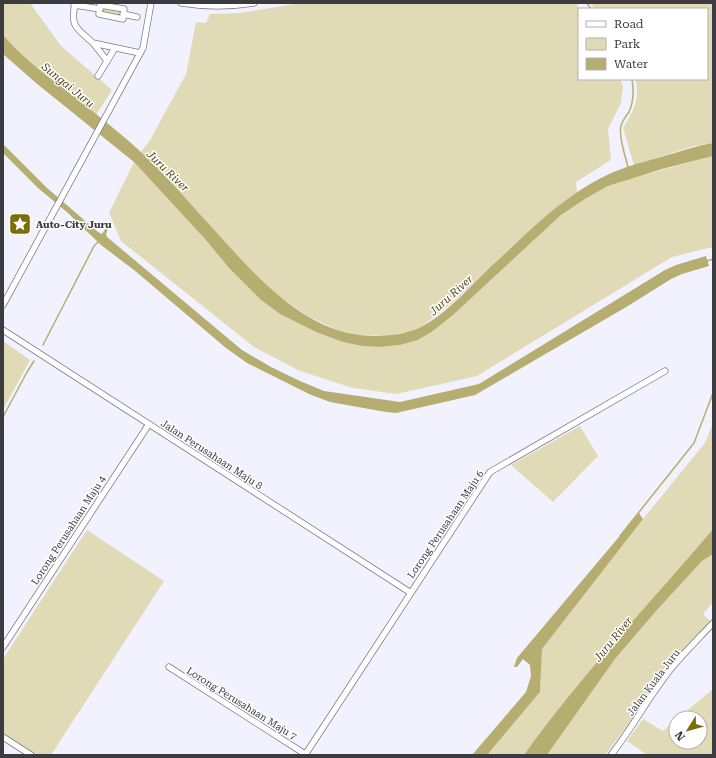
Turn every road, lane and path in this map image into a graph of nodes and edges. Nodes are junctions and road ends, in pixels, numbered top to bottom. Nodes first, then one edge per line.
1 (151, 3) edge
2 (181, 3) edge
3 (254, 3) edge
4 (75, 4) edge
5 (100, 9) junction
6 (124, 14) junction
7 (137, 17) dead end
8 (93, 43) junction
9 (115, 48) junction
10 (140, 53) junction
11 (107, 61) junction
12 (98, 76) dead end
13 (3, 305) edge
14 (3, 330) edge
15 (665, 372) dead end
16 (149, 424) junction
17 (411, 593) junction
18 (713, 623) edge
19 (3, 647) edge
20 (169, 667) dead end
21 (3, 737) edge
22 (305, 754) edge
23 (32, 755) edge
24 (611, 755) edge

1 - 10 street
2 - 3 street
4 - 5 street
4 - 8 street
5 - 6 street
5 - 6 street
6 - 7 street
8 - 9 street
8 - 11 street
9 - 10 street
9 - 11 street
10 - 13 street
11 - 12 street
14 - 16 street, Jalan Perusahaan Maju 8
15 - 17 street, Lorong Perusahaan Maju 6
16 - 17 street, Jalan Perusahaan Maju 8
16 - 19 street, Lorong Perusahaan Maju 4
17 - 22 street, Lorong Perusahaan Maju 6
18 - 24 street, Jalan Kuala Juru
20 - 22 street, Lorong Perusahaan Maju 7
21 - 23 street

